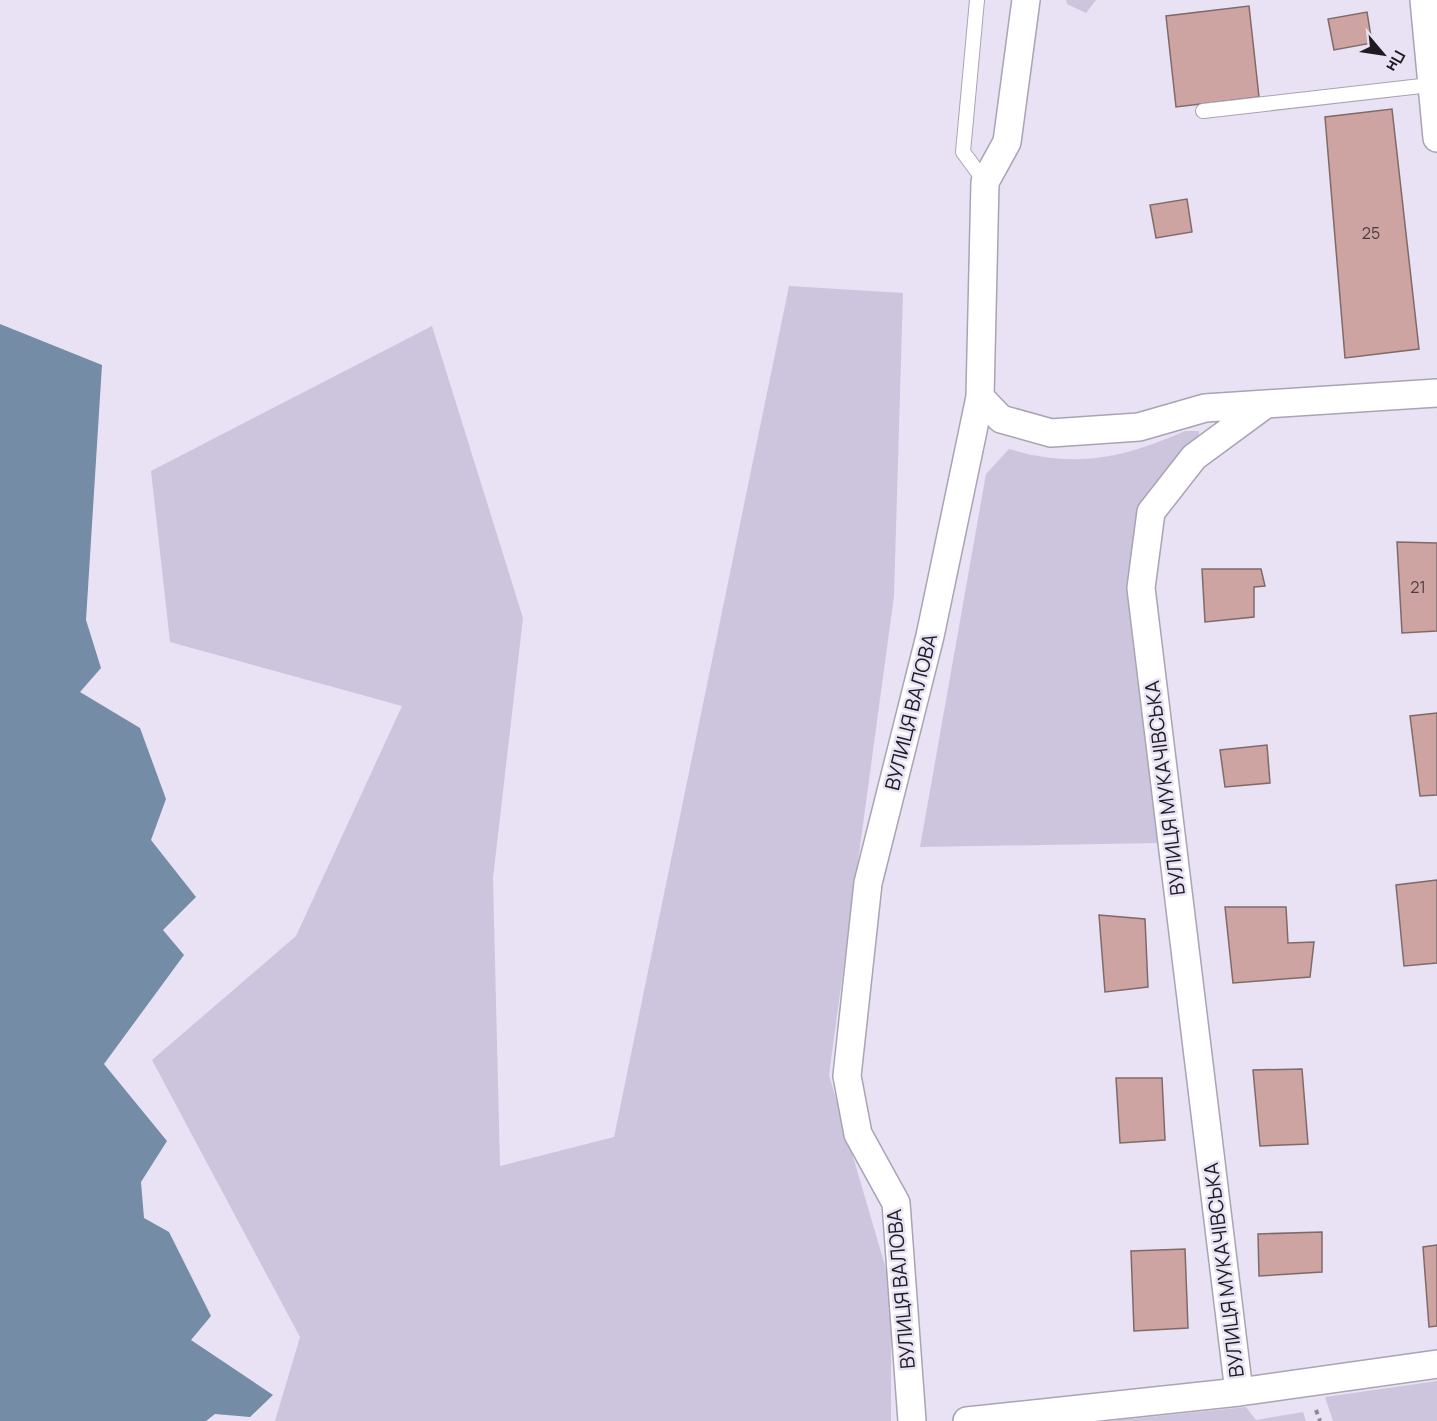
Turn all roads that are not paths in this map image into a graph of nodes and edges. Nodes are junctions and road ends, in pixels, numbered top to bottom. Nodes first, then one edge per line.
1 (977, 0) edge
2 (1026, 0) edge
3 (1424, 0) edge
4 (1430, 85) junction
5 (1203, 111) dead end
6 (1437, 138) edge
7 (985, 182) junction
8 (1437, 393) edge
9 (980, 397) junction
10 (1266, 404) junction
11 (1437, 1364) edge
12 (1239, 1392) junction
13 (912, 1421) edge
14 (967, 1421) edge

1 - 7 lane
2 - 7 street, ВУЛИЦЯ ВАЛОВА
3 - 4 street
4 - 5 lane
4 - 6 street
7 - 9 street, ВУЛИЦЯ ВАЛОВА
8 - 10 street
9 - 10 street
9 - 13 street, ВУЛИЦЯ ВАЛОВА
10 - 12 street, ВУЛИЦЯ МУКАЧІВСЬКА
11 - 12 street
12 - 14 street

